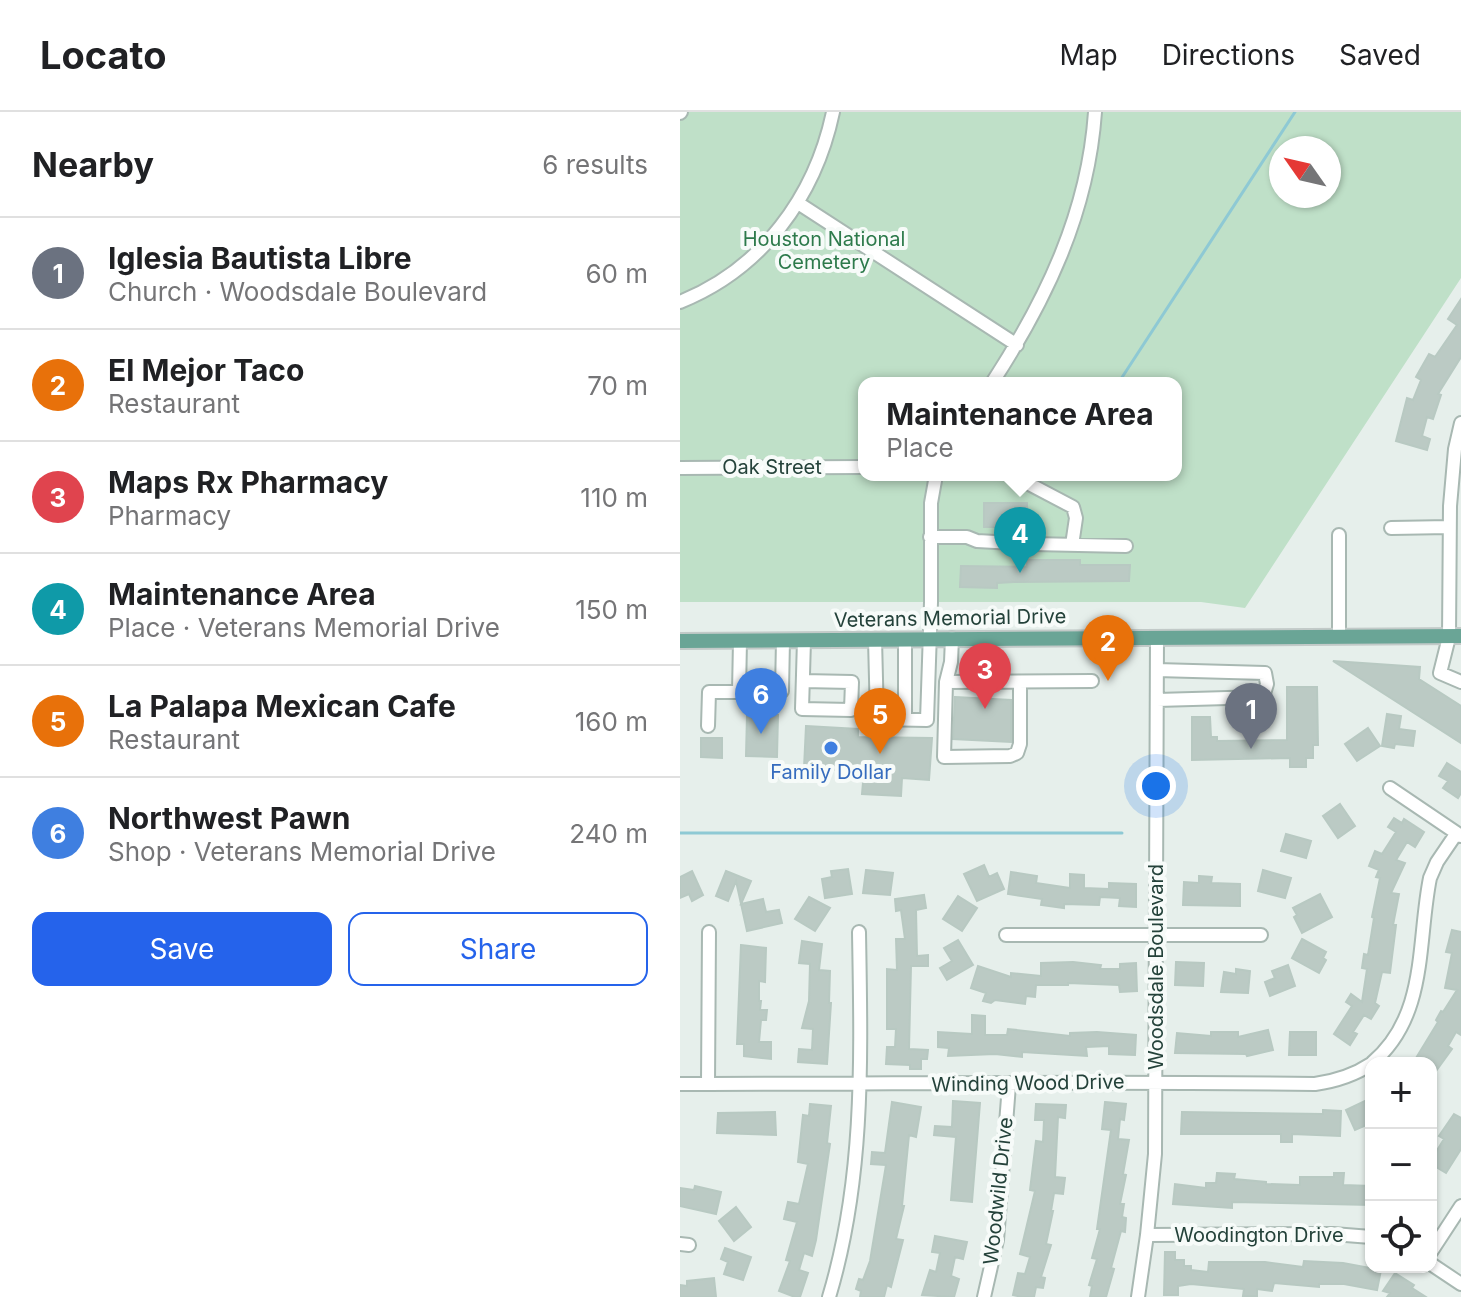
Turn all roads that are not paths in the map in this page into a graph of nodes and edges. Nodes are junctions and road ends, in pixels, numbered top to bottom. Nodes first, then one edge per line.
1 (833, 112) edge
2 (1095, 112) edge
3 (798, 203) junction
4 (680, 302) edge
5 (1017, 345) junction
6 (996, 377) edge
7 (1461, 423) edge
8 (858, 467) edge
9 (680, 468) edge
10 (935, 481) edge
11 (1023, 481) edge
12 (1449, 527) junction
13 (1391, 528) dead end
14 (1339, 535) dead end
15 (930, 537) junction
16 (1072, 545) junction
17 (1126, 546) dead end
18 (1339, 636) junction
19 (1455, 636) edge
20 (1157, 637) junction
21 (952, 638) junction
22 (875, 639) junction
23 (905, 639) junction
24 (929, 639) junction
25 (783, 640) junction
26 (804, 640) junction
27 (680, 641) edge
28 (740, 641) junction
29 (1157, 670) junction
30 (803, 681) junction
31 (1092, 681) dead end
32 (946, 682) junction
33 (1020, 682) junction
34 (1461, 682) edge
35 (739, 692) junction
36 (1157, 700) junction
37 (905, 720) junction
38 (708, 726) dead end
39 (1390, 788) dead end
40 (1459, 835) edge
41 (709, 932) dead end
42 (859, 932) dead end
43 (1156, 934) junction
44 (1006, 935) dead end
45 (1261, 935) dead end
46 (1378, 1057) edge
47 (1365, 1068) edge
48 (1155, 1081) junction
49 (680, 1084) edge
50 (708, 1084) junction
51 (861, 1084) junction
52 (1009, 1085) junction
53 (1461, 1206) edge
54 (1147, 1235) junction
55 (1365, 1237) edge
56 (1437, 1243) edge
57 (1437, 1268) edge
58 (1461, 1284) edge
59 (829, 1297) edge
60 (984, 1297) edge
61 (1138, 1297) edge

1 - 3 street
2 - 5 street
3 - 4 street
3 - 5 street
5 - 6 street
7 - 12 street
8 - 9 street, Oak Street
10 - 15 street
11 - 16 street
12 - 13 street
12 - 19 street
14 - 18 street
15 - 16 street
15 - 24 street
16 - 17 street
18 - 19 main road, Veterans Memorial Drive
18 - 20 main road, Veterans Memorial Drive
19 - 34 street
20 - 21 main road, Veterans Memorial Drive
20 - 29 street, Woodsdale Boulevard
21 - 24 main road, Veterans Memorial Drive
21 - 32 street
22 - 23 main road, Veterans Memorial Drive
22 - 26 main road, Veterans Memorial Drive
22 - 37 street
23 - 24 main road, Veterans Memorial Drive
23 - 37 street
24 - 37 street
25 - 26 main road, Veterans Memorial Drive
25 - 28 main road, Veterans Memorial Drive
25 - 35 street
26 - 30 street
27 - 28 main road, Veterans Memorial Drive
28 - 35 street
29 - 36 street, Woodsdale Boulevard
29 - 36 street
30 - 30 street
31 - 33 street
32 - 33 street
32 - 33 street
35 - 38 street
36 - 43 street, Woodsdale Boulevard
39 - 40 street
40 - 46 street, Winding Wood Drive
41 - 50 street
42 - 51 street
43 - 44 street
43 - 45 street
43 - 48 street, Woodsdale Boulevard
47 - 48 street, Winding Wood Drive
48 - 52 street, Winding Wood Drive
48 - 54 street, Woodsdale Boulevard
49 - 50 street, Winding Wood Drive
50 - 51 street, Winding Wood Drive
51 - 52 street, Winding Wood Drive
51 - 59 street
52 - 60 street, Woodwild Drive
53 - 56 street
54 - 55 street, Woodington Drive
54 - 61 street, Woodsdale Boulevard
57 - 58 street

